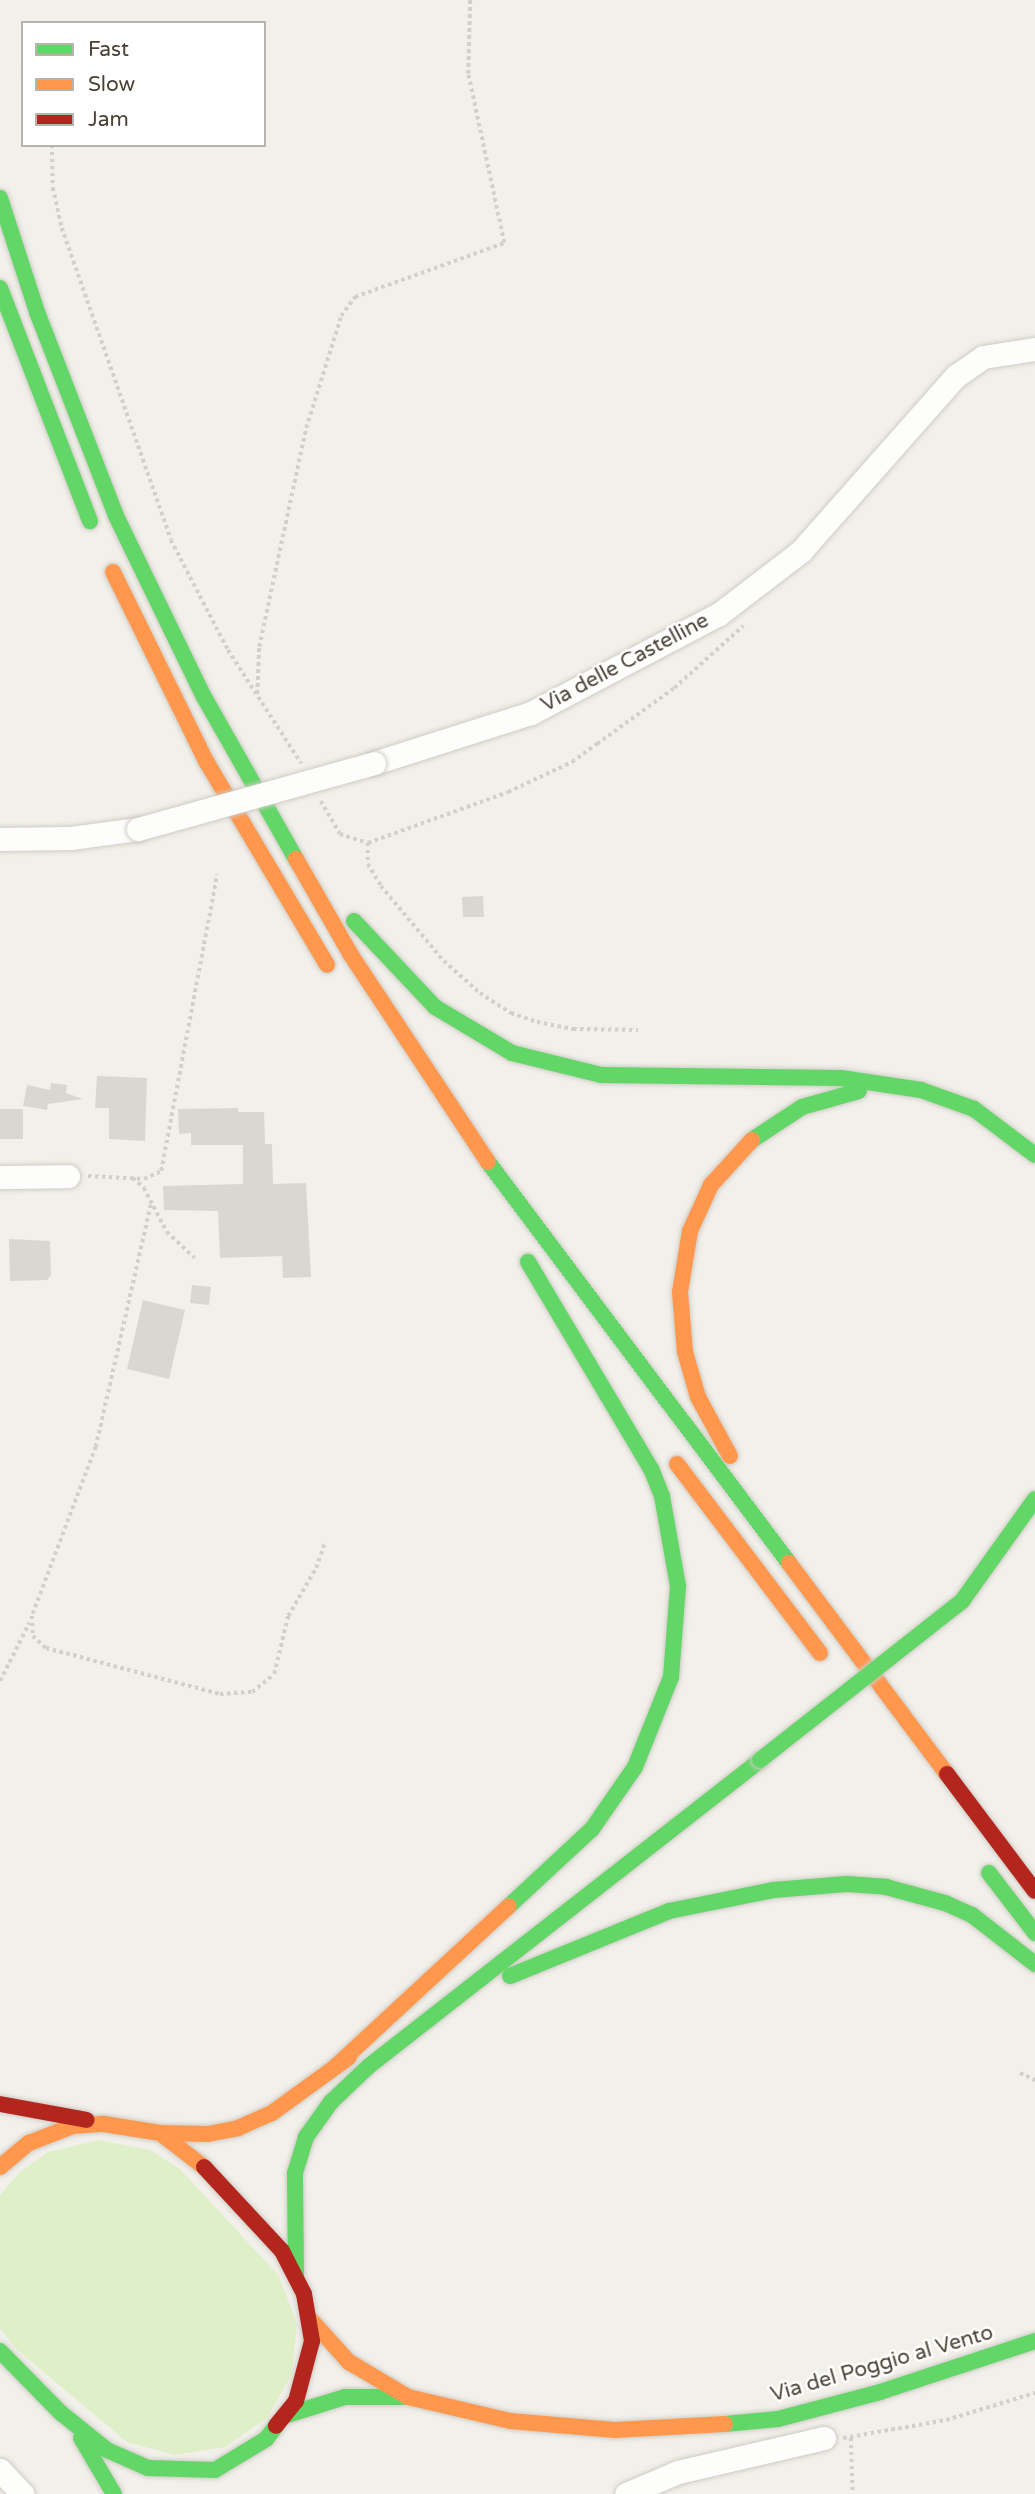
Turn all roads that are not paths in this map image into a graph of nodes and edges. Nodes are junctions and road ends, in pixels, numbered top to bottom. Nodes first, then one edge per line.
1 (0, 198) edge
2 (0, 288) edge
3 (1035, 349) edge
4 (281, 838) junction
5 (0, 839) edge
6 (335, 978) dead end
7 (897, 1087) junction
8 (1035, 1154) edge
9 (68, 1176) road end
10 (0, 1177) edge
11 (515, 1243) dead end
12 (528, 1262) junction
13 (633, 1405) dead end
14 (666, 1448) dead end
15 (1035, 1499) edge
16 (837, 1631) junction
17 (864, 1709) dead end
18 (979, 1859) dead end
19 (612, 1873) junction
20 (1035, 1891) edge
21 (1035, 1933) edge
22 (1035, 1964) edge
23 (438, 2016) junction
24 (334, 2068) junction
25 (0, 2104) edge
26 (104, 2124) junction
27 (160, 2133) junction
28 (0, 2167) edge
29 (296, 2274) junction
30 (311, 2320) junction
31 (1035, 2341) edge
32 (2, 2356) edge
33 (408, 2398) junction
34 (61, 2413) junction
35 (287, 2415) junction
36 (824, 2438) road end
37 (0, 2470) edge
38 (215, 2470) junction
39 (194, 2488) dead end
40 (22, 2494) edge
41 (114, 2494) edge
42 (626, 2494) edge

1 - 4 main road
2 - 6 main road
3 - 5 street, Via delle Castelline, bridge
4 - 7 main road
4 - 16 main road
7 - 8 main road
7 - 16 main road
9 - 10 street
11 - 12 main road
12 - 13 main road
12 - 24 main road
14 - 17 main road
15 - 19 main road, bridge
16 - 20 main road
18 - 21 main road
19 - 23 main road
19 - 24 main road
22 - 23 main road
23 - 29 main road
24 - 27 main road
25 - 26 main road
26 - 27 main road
26 - 28 main road
27 - 29 main road
29 - 30 main road
30 - 33 main road, Via del Poggio al Vento
30 - 35 main road
31 - 33 main road, Via del Poggio al Vento
32 - 34 main road
33 - 35 main road, Via del Poggio al Vento
34 - 38 main road
34 - 41 main road
35 - 38 main road
36 - 42 street
37 - 40 street
38 - 39 main road

